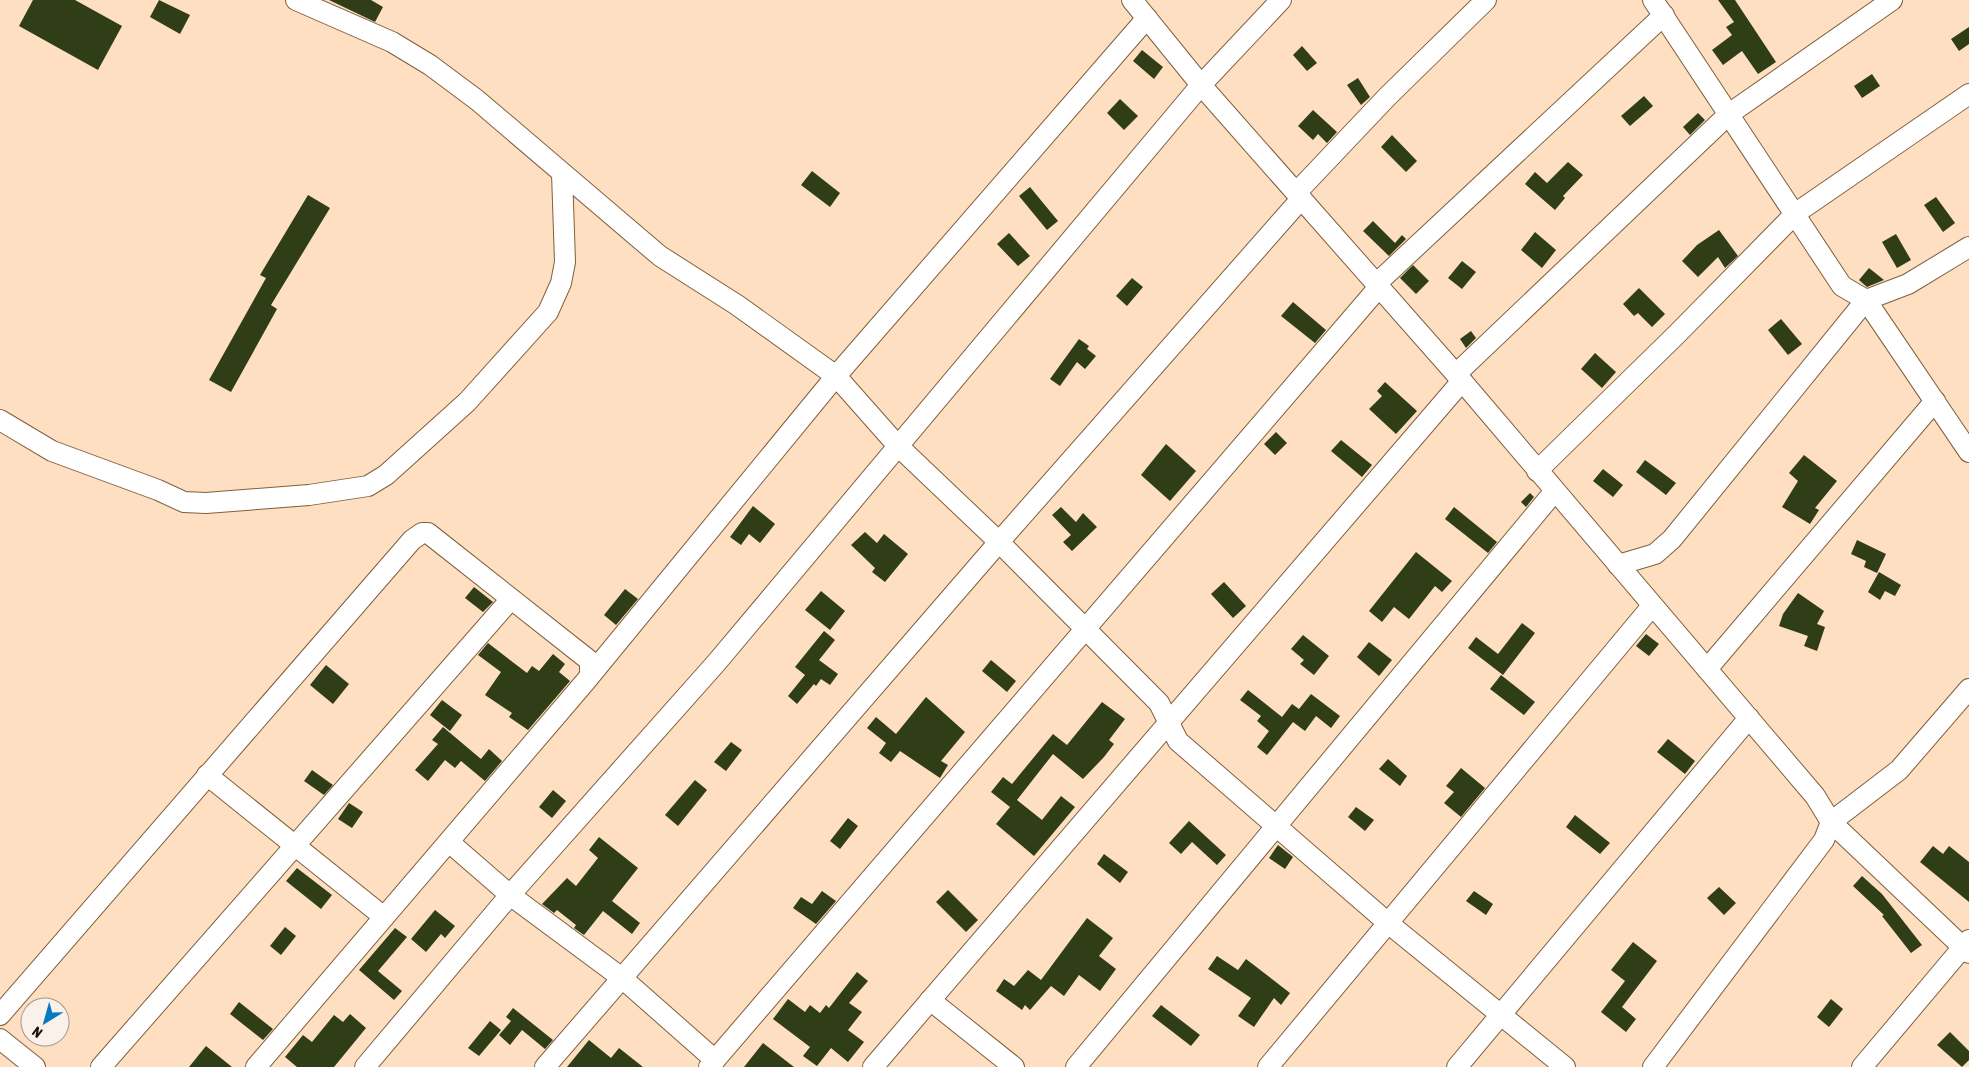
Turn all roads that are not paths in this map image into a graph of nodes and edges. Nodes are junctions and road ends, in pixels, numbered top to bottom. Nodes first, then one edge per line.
1 (296, 0) edge
2 (1132, 0) edge
3 (1281, 0) edge
4 (1486, 0) edge
5 (1892, 0) edge
6 (1661, 6) edge
7 (1147, 18) junction
8 (1201, 85) junction
9 (1969, 94) edge
10 (1729, 114) junction
11 (562, 173) junction
12 (1299, 196) junction
13 (1796, 213) junction
14 (1969, 247) edge
15 (1378, 286) junction
16 (1866, 300) junction
17 (836, 376) junction
18 (1459, 378) junction
19 (1935, 402) junction
20 (0, 420) edge
21 (897, 445) junction
22 (1969, 452) edge
23 (1537, 471) junction
24 (1554, 492) junction
25 (1000, 542) junction
26 (1618, 565) junction
27 (511, 599) junction
28 (1652, 606) junction
29 (1087, 629) junction
30 (1707, 669) junction
31 (590, 674) junction
32 (1969, 689) edge
33 (1749, 718) junction
34 (1169, 722) junction
35 (207, 775) junction
36 (1830, 822) junction
37 (1277, 826) junction
38 (449, 842) junction
39 (292, 846) junction
40 (510, 895) junction
41 (384, 917) junction
42 (1388, 923) junction
43 (1967, 946) edge
44 (622, 978) junction
45 (930, 1000) junction
46 (0, 1015) edge
47 (1502, 1015) junction
48 (0, 1039) edge
49 (712, 1064) edge
50 (35, 1067) edge
51 (100, 1067) edge
52 (256, 1067) edge
53 (365, 1067) edge
54 (545, 1067) edge
55 (873, 1067) edge
56 (1014, 1067) edge
57 (1076, 1067) edge
58 (1268, 1067) edge
59 (1457, 1067) edge
60 (1564, 1067) edge
61 (1653, 1067) edge
62 (1862, 1067) edge

1 - 11 street
2 - 7 street
3 - 8 street
4 - 12 street
5 - 10 street
6 - 10 street
6 - 15 street
7 - 8 street
7 - 17 street
8 - 12 street
8 - 21 street
9 - 13 street
10 - 13 street
10 - 18 street
11 - 17 street
11 - 20 street
12 - 15 street
12 - 25 street
13 - 16 street
13 - 23 street
14 - 16 street
15 - 18 street
15 - 29 street
16 - 19 street
16 - 26 street
17 - 21 street
17 - 31 street
18 - 23 street
18 - 34 street
19 - 22 street
19 - 30 street
21 - 25 street
21 - 40 street
23 - 24 street
24 - 26 street
24 - 37 street
25 - 29 street
25 - 44 street
26 - 28 street
27 - 31 street
27 - 35 street
27 - 39 street
28 - 30 street
28 - 42 street
29 - 34 street
29 - 49 street
30 - 33 street
31 - 38 street
32 - 36 street
33 - 36 street
33 - 47 street
34 - 37 street
34 - 45 street
35 - 39 street
35 - 46 street
36 - 43 street
36 - 61 street
37 - 42 street
37 - 57 street
38 - 40 street
38 - 41 street
39 - 41 street
39 - 51 street
40 - 44 street
40 - 53 street
41 - 52 street
42 - 47 street
42 - 58 street
43 - 62 street
44 - 49 street
44 - 54 street
45 - 55 street
45 - 56 street
47 - 59 street
47 - 60 street
48 - 50 street

